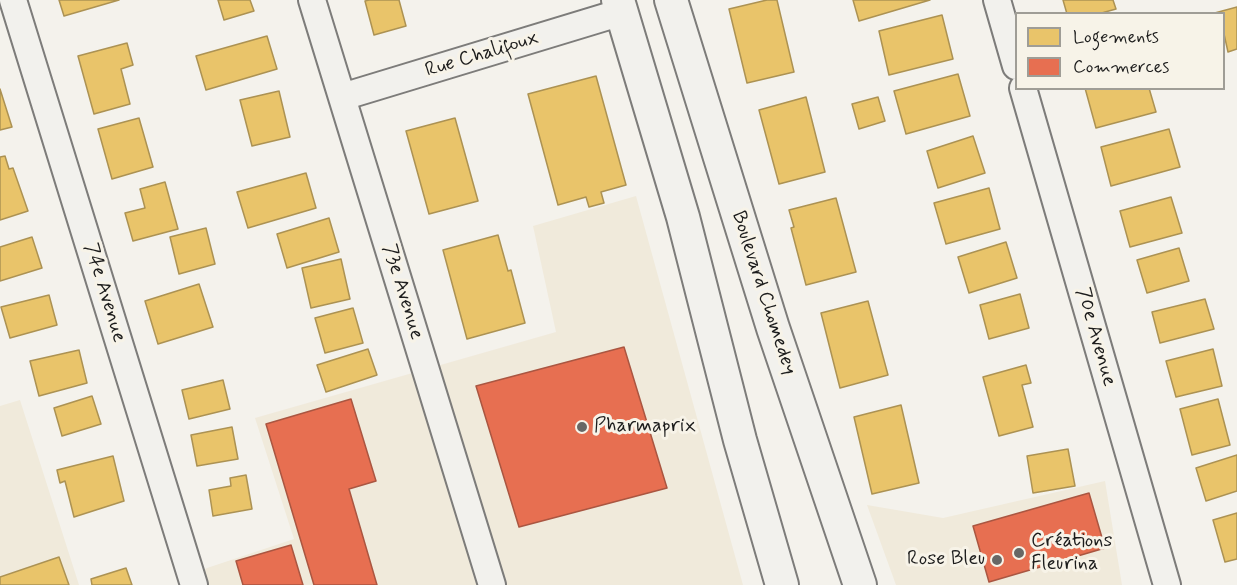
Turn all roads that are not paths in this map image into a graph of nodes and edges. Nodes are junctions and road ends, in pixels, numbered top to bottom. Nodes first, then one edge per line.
1 (13, 0) edge
2 (312, 0) edge
3 (671, 0) edge
4 (997, 0) edge
5 (620, 6) edge
6 (1015, 59) edge
7 (1024, 90) edge
8 (342, 97) junction
9 (194, 585) edge
10 (492, 585) edge
11 (782, 585) edge
12 (860, 585) edge
13 (1167, 585) edge

1 - 9 street, 74e Avenue
2 - 8 street, 73e Avenue
3 - 12 street, Boulevard Chomedey
4 - 6 street
5 - 8 street, Rue Chalifoux
5 - 11 street
7 - 13 street, 70e Avenue
8 - 10 street, 73e Avenue

